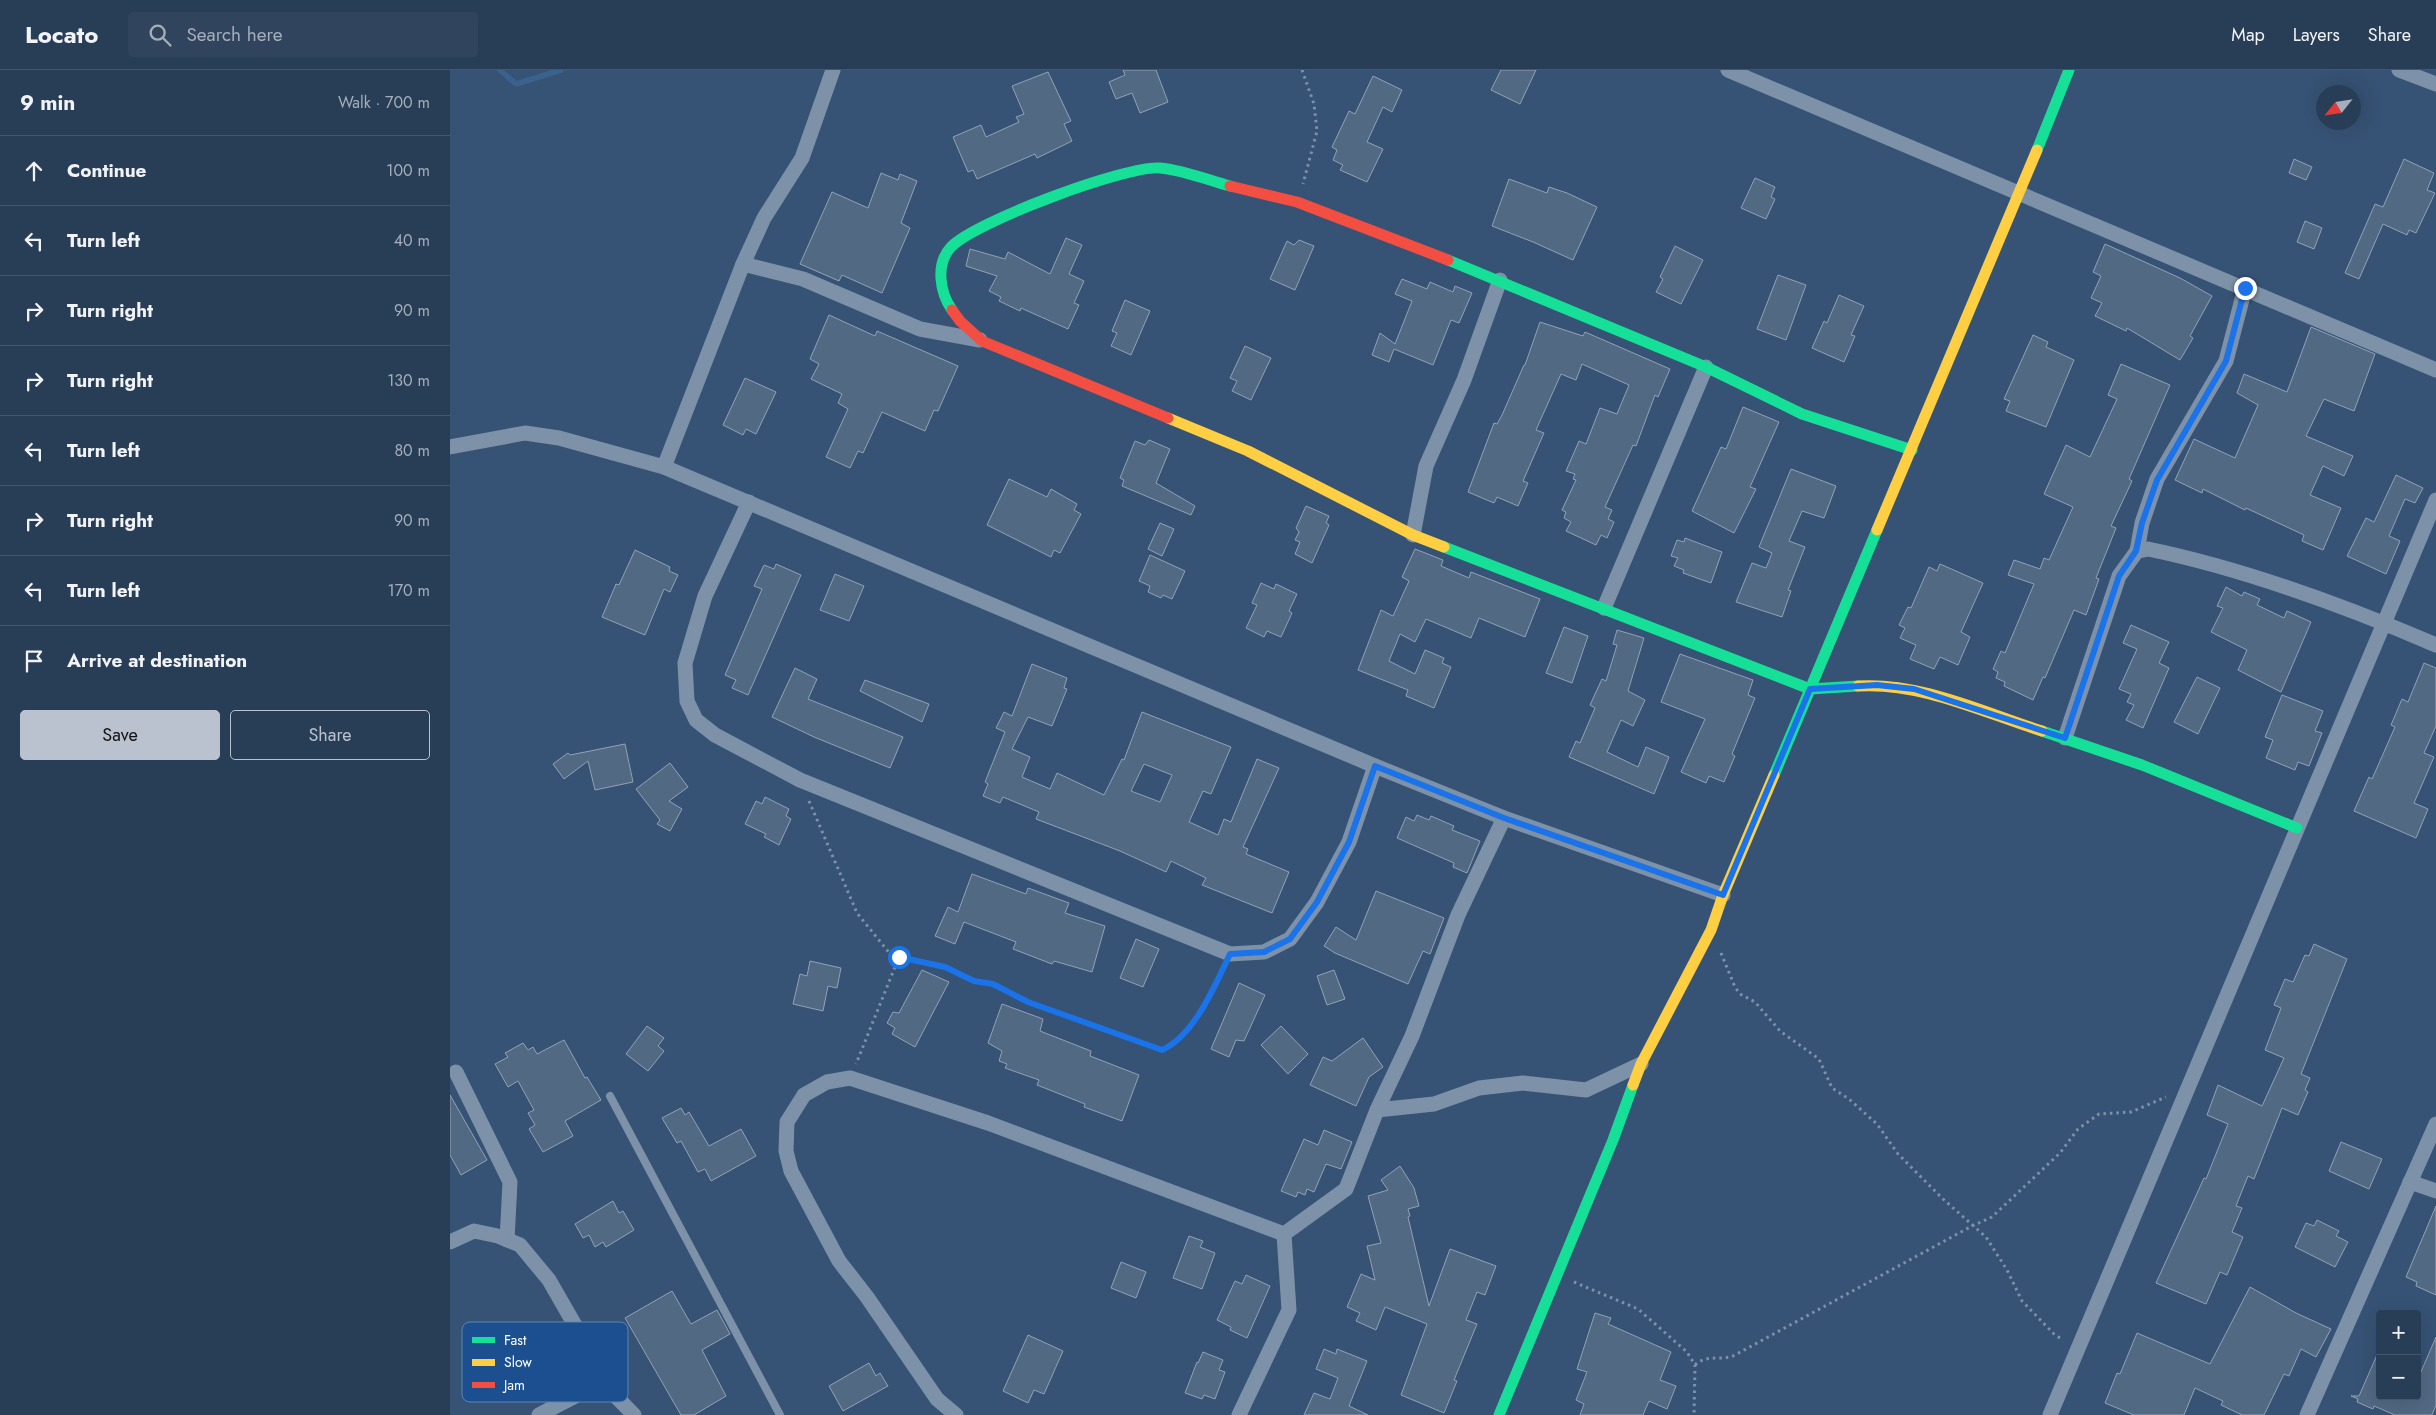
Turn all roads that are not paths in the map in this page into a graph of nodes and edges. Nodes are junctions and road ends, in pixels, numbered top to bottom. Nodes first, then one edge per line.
1 (833, 70) edge
2 (1728, 70) edge
3 (2069, 70) edge
4 (2399, 70) edge
5 (2436, 84) edge
6 (2019, 194) junction
7 (743, 264) junction
8 (1500, 280) junction
9 (2245, 288) junction
10 (982, 340) junction
11 (1706, 366) junction
12 (2436, 370) edge
13 (450, 447) edge
14 (1912, 450) junction
15 (664, 467) junction
16 (2436, 500) edge
17 (750, 502) junction
18 (1412, 535) junction
19 (2136, 551) junction
20 (1604, 608) junction
21 (2384, 622) junction
22 (2436, 645) edge
23 (1810, 689) junction
24 (2065, 738) junction
25 (1375, 766) junction
26 (1504, 818) junction
27 (2297, 828) junction
28 (1723, 895) junction
29 (1641, 1064) junction
30 (456, 1072) dead end
31 (610, 1096) dead end
32 (1377, 1110) junction
33 (2436, 1124) edge
34 (2410, 1182) junction
35 (2436, 1191) edge
36 (1284, 1234) junction
37 (507, 1240) junction
38 (450, 1242) edge
39 (573, 1322) edge
40 (563, 1402) edge
41 (621, 1402) edge
42 (538, 1415) edge
43 (634, 1415) edge
44 (780, 1415) edge
45 (956, 1415) edge
46 (1239, 1415) edge
47 (1499, 1415) edge
48 (2050, 1415) edge
49 (2307, 1415) edge

1 - 7 street
2 - 6 street
3 - 6 street
4 - 5 street
6 - 9 street
6 - 14 street
7 - 10 street
7 - 15 street
8 - 10 street
8 - 11 street
8 - 18 street
9 - 12 street
9 - 19 street
10 - 18 street
11 - 14 street
11 - 20 street
13 - 15 street
14 - 23 street
15 - 17 street
16 - 21 street
17 - 25 street
17 - 25 street
18 - 20 street
19 - 21 street
19 - 24 street
20 - 23 street
21 - 22 street
21 - 27 street
23 - 24 street
23 - 28 street
24 - 27 street
25 - 26 street
26 - 28 street
26 - 32 street
27 - 48 street
28 - 29 street
29 - 32 street
29 - 47 street
30 - 37 street
31 - 44 lane
32 - 36 street
33 - 34 street
34 - 35 street
34 - 49 street
36 - 45 street
36 - 46 street
37 - 38 street
37 - 39 street
40 - 42 street
41 - 43 street

